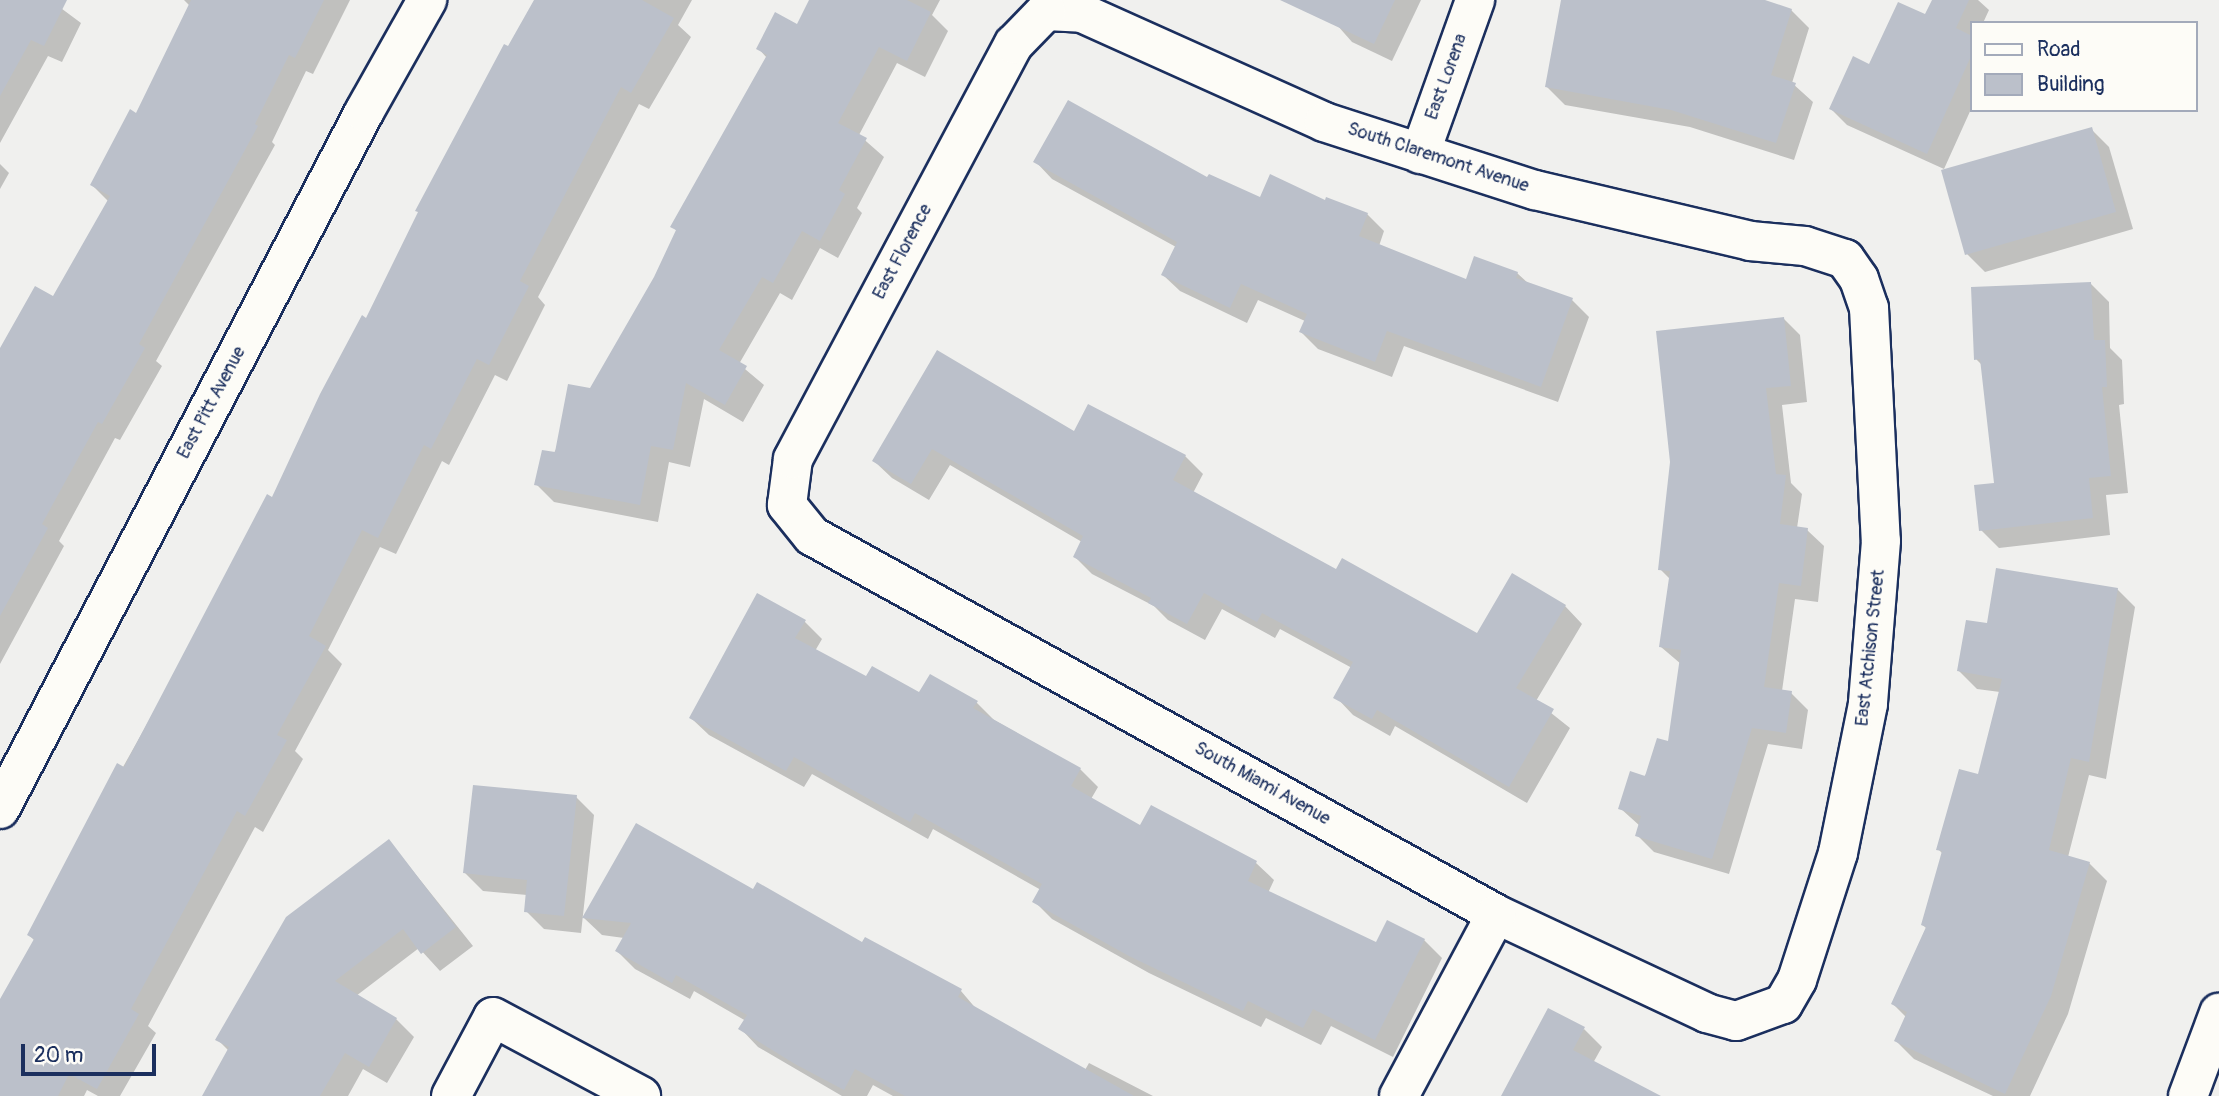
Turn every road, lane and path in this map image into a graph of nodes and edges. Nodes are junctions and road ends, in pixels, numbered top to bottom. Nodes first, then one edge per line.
1 (427, 0) edge
2 (1475, 0) edge
3 (1046, 11) joint
4 (1420, 154) junction
5 (1845, 259) joint
6 (787, 505) joint
7 (0, 809) edge
8 (1496, 914) junction
9 (2219, 1013) edge
10 (1758, 1016) joint
11 (451, 1096) edge
12 (641, 1096) edge
13 (1399, 1096) edge
14 (2188, 1096) edge

1 - 7 street, East Pitt Avenue
2 - 4 street, East Lorena
3 - 4 street, South Claremont Avenue
3 - 6 street, East Florence
4 - 5 street, South Claremont Avenue
5 - 10 street, East Atchison Street
6 - 8 street, South Miami Avenue
8 - 10 street, South Miami Avenue
8 - 13 street
9 - 14 street
11 - 12 street

